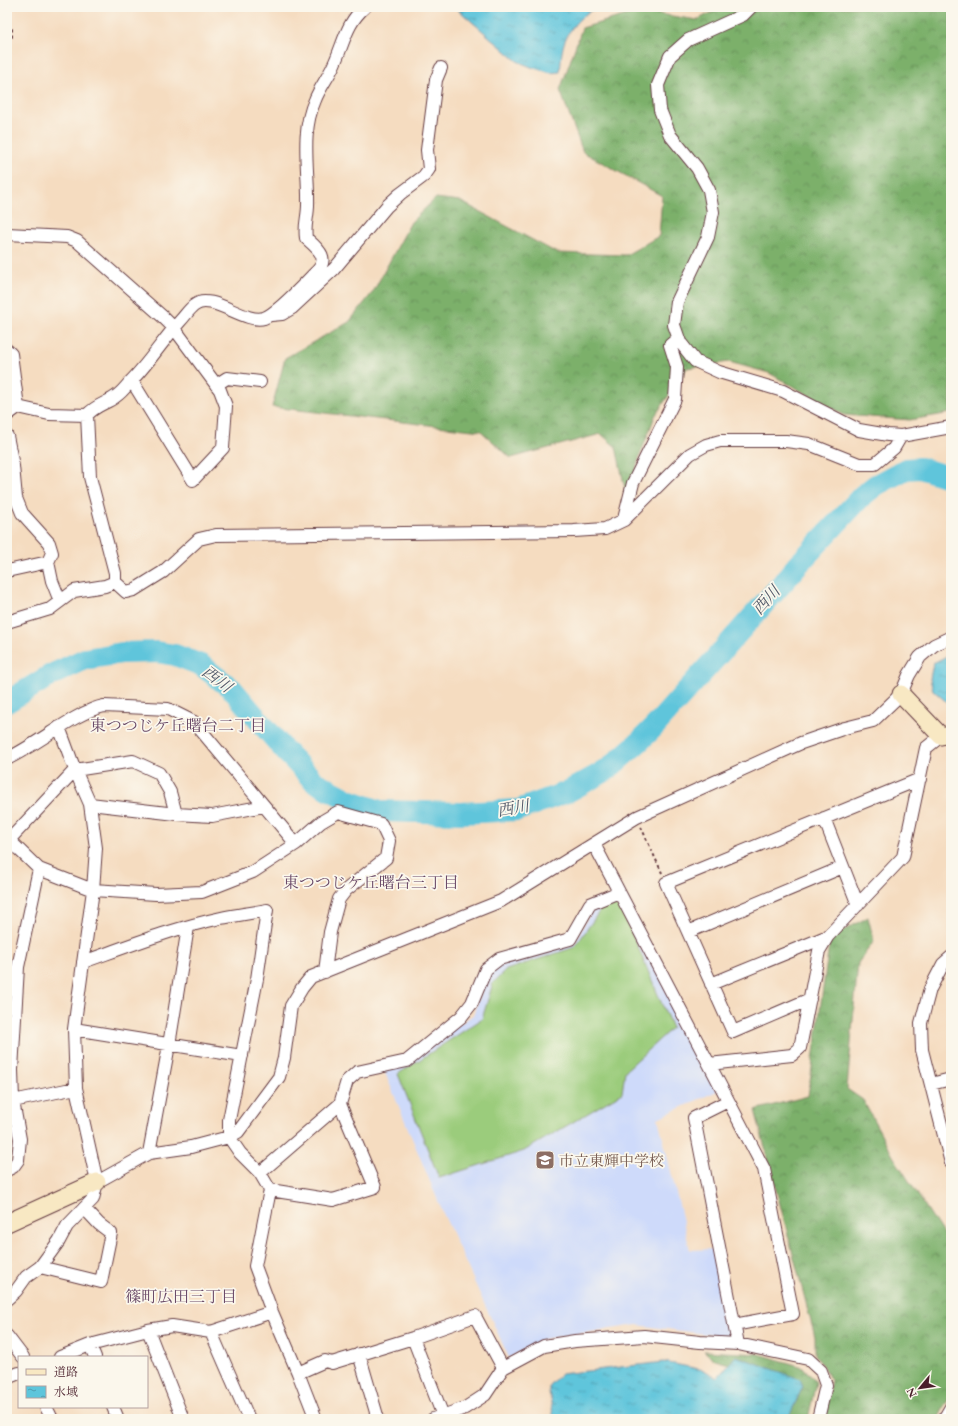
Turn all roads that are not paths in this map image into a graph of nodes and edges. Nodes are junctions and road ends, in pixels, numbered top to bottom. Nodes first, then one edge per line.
1 (365, 7) edge
2 (751, 7) edge
3 (441, 68) dead end
4 (7, 234) edge
5 (270, 315) junction
6 (174, 328) junction
7 (678, 338) junction
8 (7, 350) edge
9 (132, 381) junction
10 (260, 382) dead end
11 (216, 386) junction
12 (18, 407) junction
13 (7, 415) edge
14 (87, 415) junction
15 (951, 427) edge
16 (7, 436) edge
17 (901, 436) junction
18 (624, 520) junction
19 (48, 562) junction
20 (7, 571) edge
21 (115, 582) junction
22 (60, 601) junction
23 (7, 622) edge
24 (951, 637) edge
25 (901, 694) junction
26 (59, 727) junction
27 (946, 735) edge
28 (7, 759) edge
29 (75, 770) junction
30 (920, 779) junction
31 (90, 804) junction
32 (264, 806) junction
33 (176, 814) junction
34 (824, 818) junction
35 (8, 839) edge
36 (296, 844) junction
37 (594, 844) junction
38 (843, 867) junction
39 (39, 869) junction
40 (93, 890) junction
41 (619, 892) junction
42 (858, 905) junction
43 (188, 927) junction
44 (688, 932) junction
45 (828, 936) junction
46 (951, 957) edge
47 (83, 962) junction
48 (325, 972) junction
49 (711, 984) junction
50 (810, 999) junction
51 (74, 1029) junction
52 (11, 1040) edge
53 (169, 1045) junction
54 (242, 1056) junction
55 (709, 1064) junction
56 (951, 1079) edge
57 (931, 1084) junction
58 (76, 1088) junction
59 (728, 1101) junction
60 (10, 1102) edge
61 (340, 1104) junction
62 (229, 1137) junction
63 (149, 1153) junction
64 (951, 1163) edge
65 (7, 1170) edge
66 (260, 1173) junction
67 (97, 1182) junction
68 (270, 1190) junction
69 (84, 1208) junction
70 (7, 1223) edge
71 (40, 1267) junction
72 (7, 1299) edge
73 (272, 1312) junction
74 (734, 1325) junction
75 (148, 1330) junction
76 (211, 1332) junction
77 (7, 1336) edge
78 (413, 1338) junction
79 (738, 1344) junction
80 (90, 1345) junction
81 (359, 1354) junction
82 (22, 1356) edge
83 (62, 1356) edge
84 (95, 1356) edge
85 (503, 1368) junction
86 (298, 1372) junction
87 (18, 1373) edge
88 (7, 1378) edge
89 (46, 1408) edge
90 (113, 1408) edge
91 (438, 1418) edge
92 (52, 1419) edge
93 (118, 1419) edge
94 (183, 1419) edge
95 (249, 1419) edge
96 (316, 1419) edge
97 (378, 1419) edge
98 (818, 1419) edge

1 - 5 street
2 - 7 street
3 - 5 street
4 - 6 street
5 - 6 street
6 - 9 street
6 - 11 street
7 - 17 street
7 - 18 street
8 - 12 street
9 - 11 street
9 - 14 street
10 - 11 street
12 - 13 street
12 - 14 street
14 - 21 street
15 - 17 street
16 - 19 street
17 - 18 street
18 - 21 street
19 - 20 street
19 - 22 street
21 - 22 street
22 - 23 street
24 - 25 street
25 - 27 street
25 - 37 street
26 - 28 street
26 - 29 street
26 - 32 street
27 - 30 street
29 - 31 street
29 - 33 street
29 - 35 street
30 - 34 street
30 - 42 street
31 - 33 street
31 - 40 street
32 - 33 street
32 - 36 street
34 - 38 street
34 - 44 street
35 - 39 street
36 - 40 street
36 - 48 street
37 - 41 street
37 - 48 street
38 - 42 street
38 - 44 street
39 - 40 street
39 - 52 street
40 - 47 street
41 - 55 street
41 - 61 street
42 - 45 street
43 - 47 street
43 - 53 street
43 - 54 street
44 - 49 street
45 - 49 street
45 - 50 street
46 - 57 street
47 - 51 street
48 - 62 street
49 - 50 street
50 - 55 street
51 - 53 street
51 - 58 street
52 - 60 street
53 - 54 street
53 - 63 street
54 - 62 street
55 - 59 street
56 - 57 street
57 - 64 street
58 - 60 street
58 - 67 street
59 - 74 street
59 - 74 street
60 - 65 street
61 - 66 street
61 - 68 street
62 - 63 street
62 - 66 street
63 - 67 street
66 - 68 street
67 - 69 street
67 - 70 street
68 - 73 street
69 - 71 street
69 - 71 street
71 - 72 street
73 - 76 street
73 - 86 street
74 - 79 street
75 - 76 street
75 - 80 street
75 - 94 street
76 - 95 street
77 - 82 street
78 - 81 street
78 - 85 street
78 - 91 street
79 - 85 street
79 - 98 street
80 - 83 street
80 - 84 street
81 - 86 street
81 - 97 street
85 - 91 street
86 - 96 street
87 - 88 street
89 - 92 street
90 - 93 street

